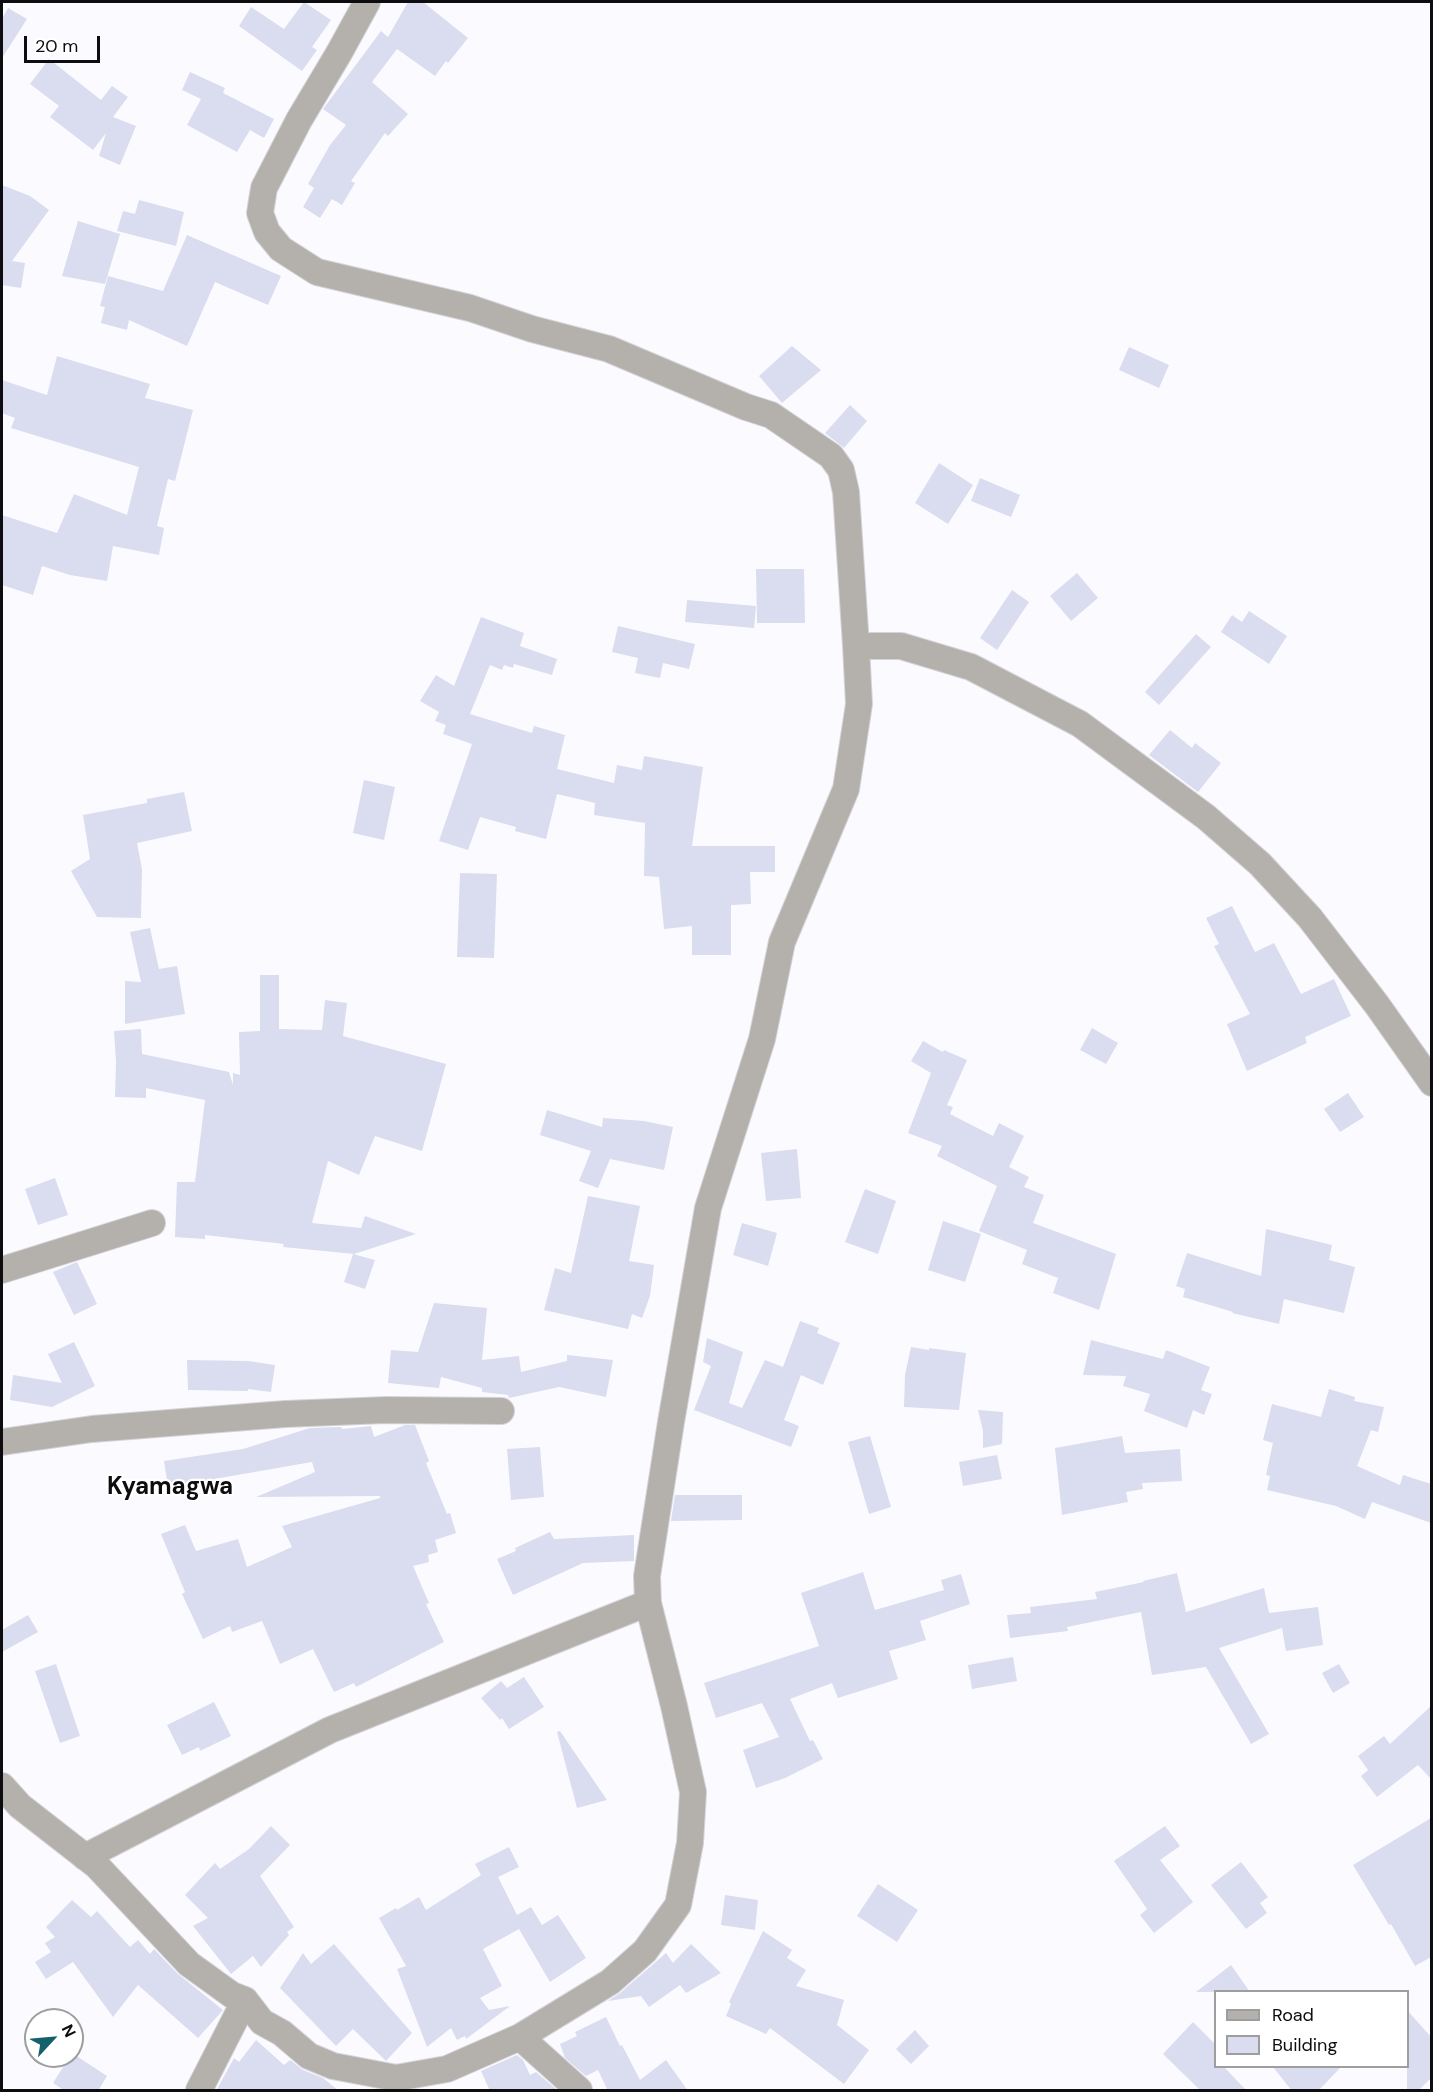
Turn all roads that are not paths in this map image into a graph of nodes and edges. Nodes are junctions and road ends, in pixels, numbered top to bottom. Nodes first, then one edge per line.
1 (367, 2) edge
2 (856, 646) junction
3 (1431, 1083) edge
4 (152, 1223) dead end
5 (2, 1270) edge
6 (501, 1411) dead end
7 (2, 1442) edge
8 (648, 1603) junction
9 (2, 1786) edge
10 (85, 1857) junction
11 (245, 2000) junction
12 (520, 2037) junction
13 (199, 2091) edge
14 (579, 2091) edge

1 - 2 street
2 - 3 street
2 - 8 street
4 - 5 street
6 - 7 street
8 - 10 street
8 - 12 street
9 - 10 street
10 - 11 street
11 - 12 street
11 - 13 street
12 - 14 street

